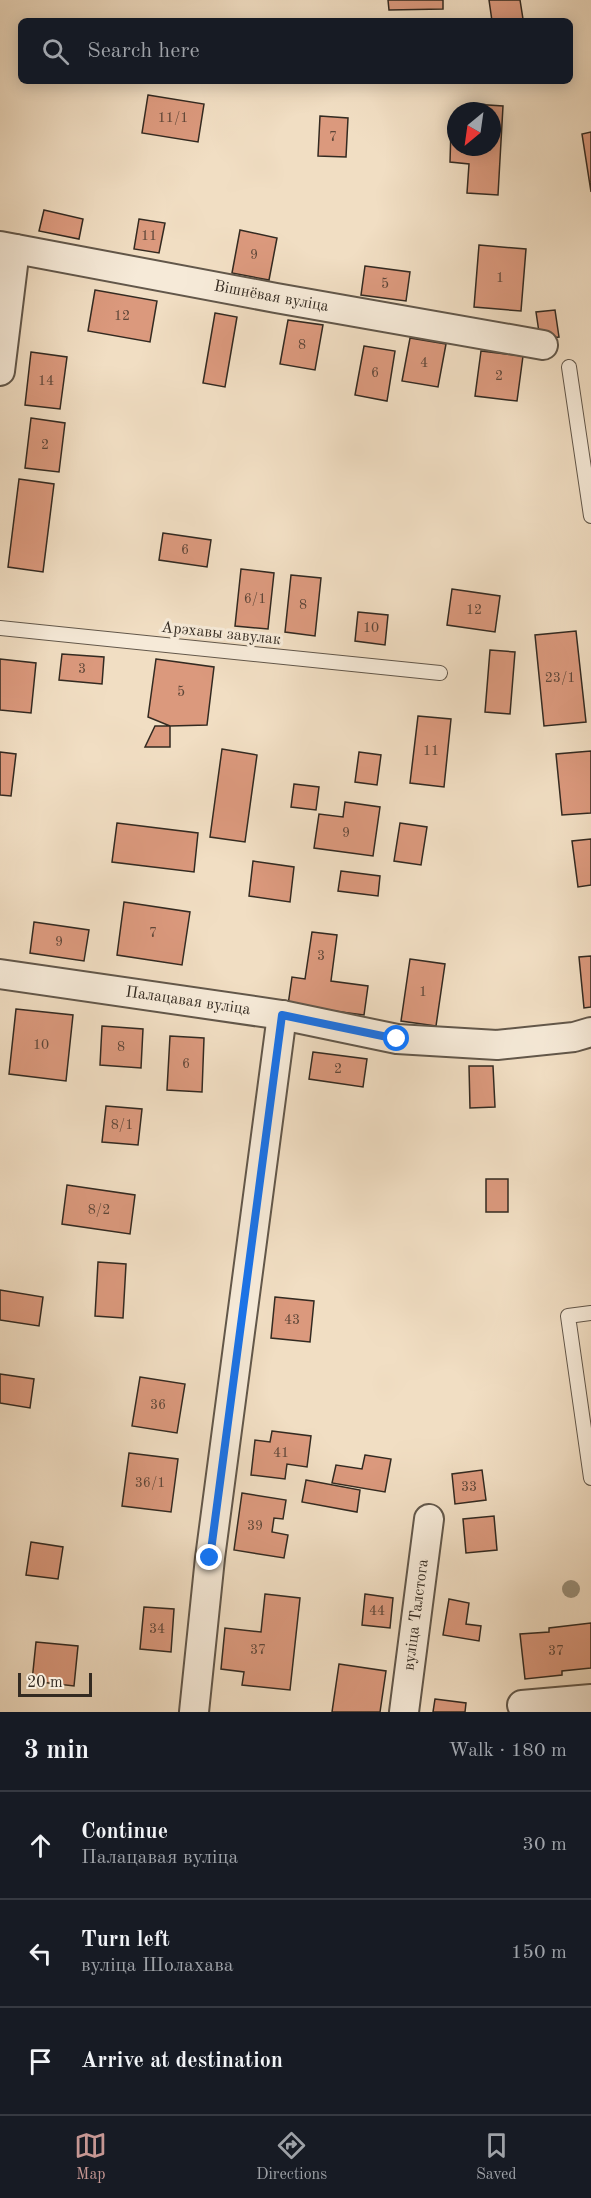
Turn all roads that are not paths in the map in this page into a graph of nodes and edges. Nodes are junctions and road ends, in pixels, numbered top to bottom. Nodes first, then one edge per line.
1 (8, 247) edge
2 (543, 345) dead end
3 (569, 367) dead end
4 (0, 371) edge
5 (586, 446) edge
6 (591, 516) edge
7 (0, 628) edge
8 (440, 673) dead end
9 (0, 974) edge
10 (282, 1015) junction
11 (591, 1032) edge
12 (591, 1313) edge
13 (591, 1478) edge
14 (429, 1520) dead end
15 (591, 1699) edge
16 (522, 1705) dead end
17 (194, 1712) edge
18 (404, 1712) edge

1 - 2 street, Вішнёвая вуліца
1 - 4 street
3 - 5 lane
5 - 6 lane
7 - 8 lane, Арэхавы завулак
9 - 10 street, Палацавая вуліца
10 - 11 street, Палацавая вуліца
10 - 17 street
12 - 13 lane
14 - 18 street, вуліца Талстога
15 - 16 street

